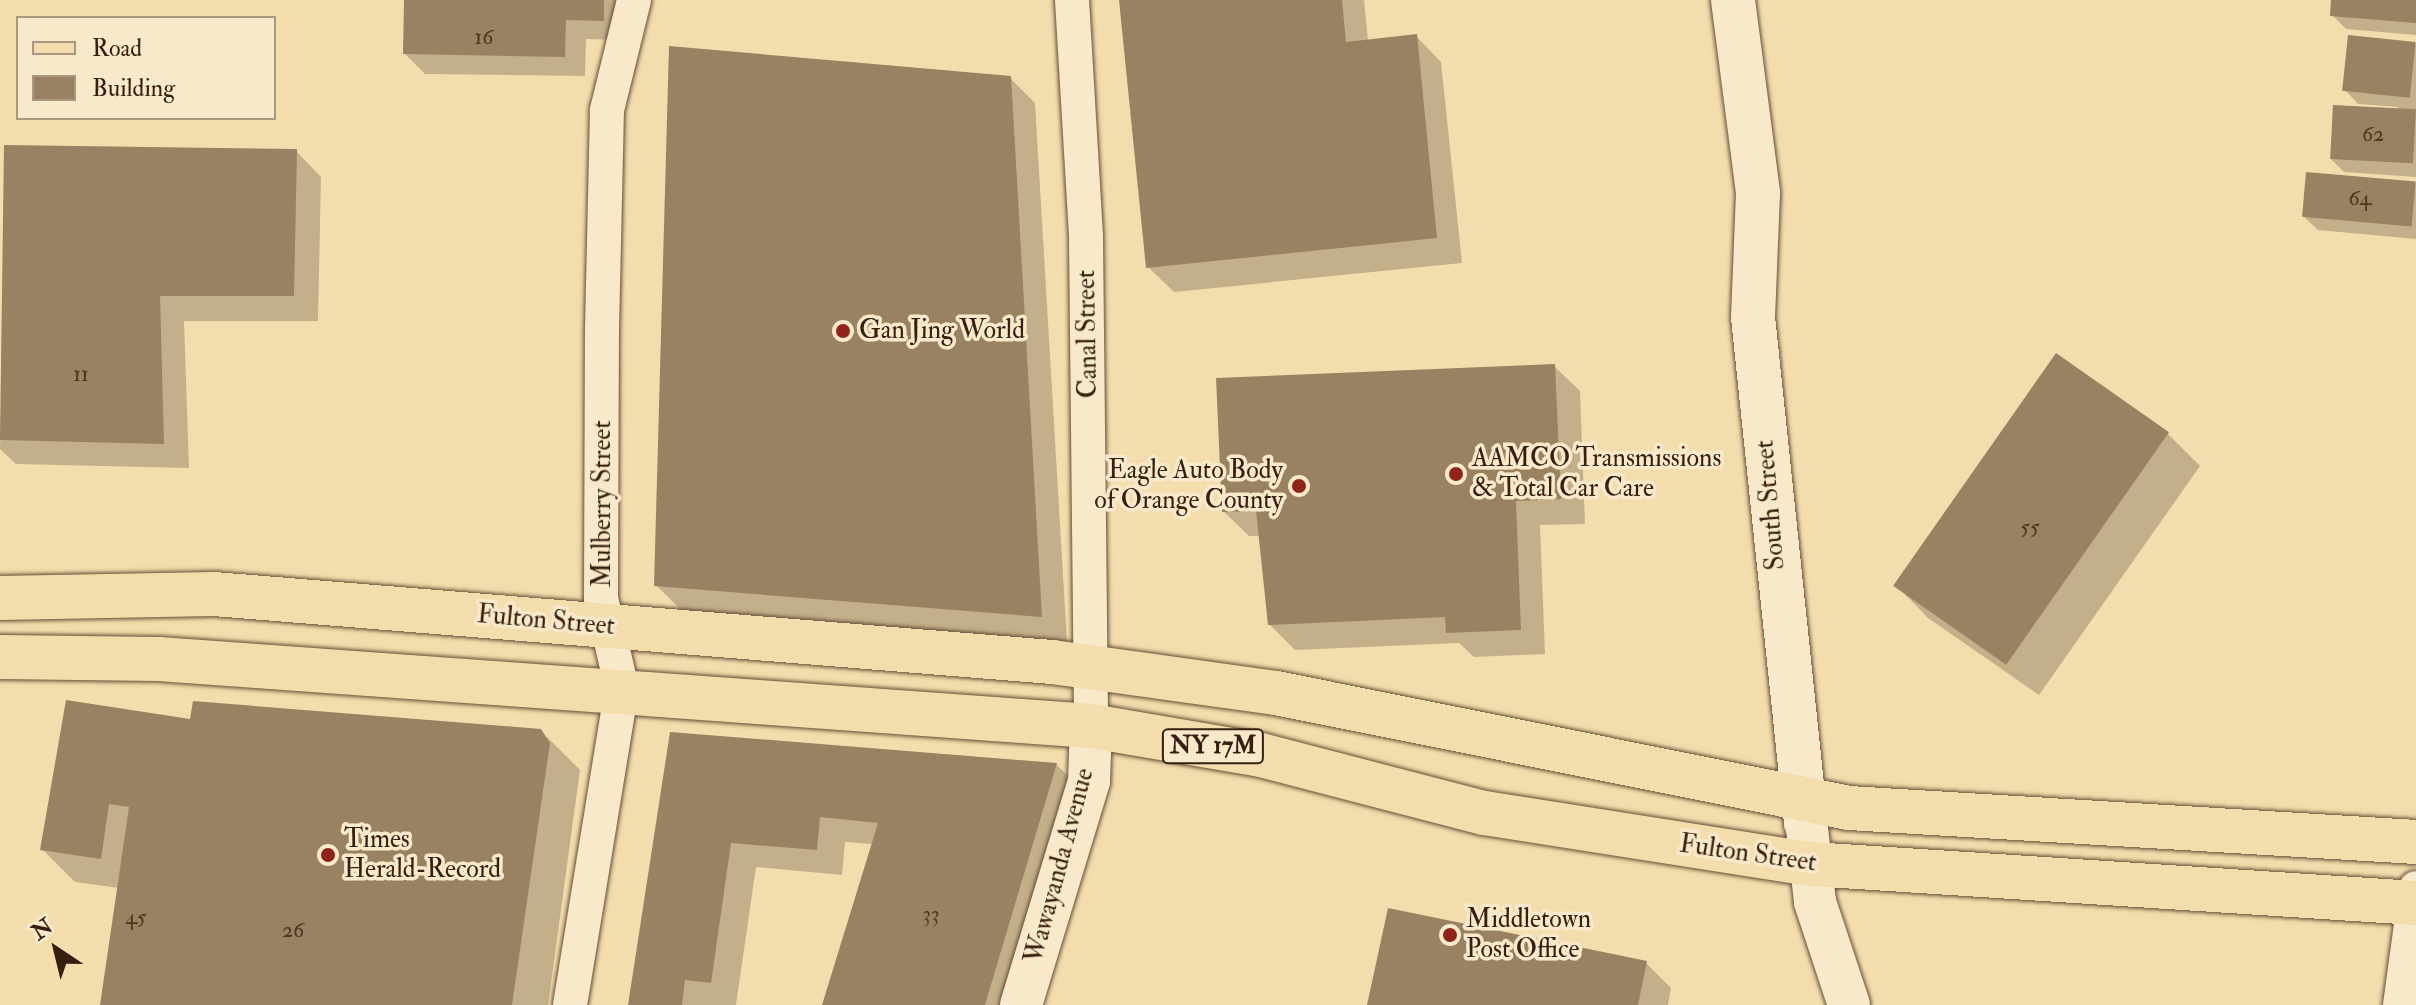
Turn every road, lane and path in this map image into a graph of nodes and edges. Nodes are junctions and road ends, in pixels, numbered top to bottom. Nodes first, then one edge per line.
1 (634, 0) edge
2 (1072, 0) edge
3 (1733, 0) edge
4 (0, 598) edge
5 (613, 627) junction
6 (0, 657) edge
7 (1092, 668) junction
8 (622, 689) junction
9 (1091, 726) junction
10 (1807, 829) junction
11 (2416, 842) edge
12 (2415, 898) edge
13 (570, 1005) edge
14 (1021, 1005) edge
15 (1849, 1005) edge
16 (2400, 1005) edge

1 - 5 street, Mulberry Street
2 - 7 street, Canal Street
3 - 10 main road, South Street
4 - 5 main road, Fulton Street / NY 17M
5 - 7 main road, Fulton Street / NY 17M
5 - 8 street, Mulberry Street
6 - 8 main road, Fulton Street / NY 17M
7 - 9 street
7 - 10 main road, Fulton Street / NY 17M
8 - 9 main road, Fulton Street / NY 17M
8 - 13 street, Mulberry Street
9 - 10 main road, Fulton Street / NY 17M
9 - 14 street, Wawayanda Avenue
10 - 11 main road, Fulton Street / NY 17M
10 - 12 main road, Fulton Street / NY 17M
10 - 15 street, South Street
12 - 16 street

